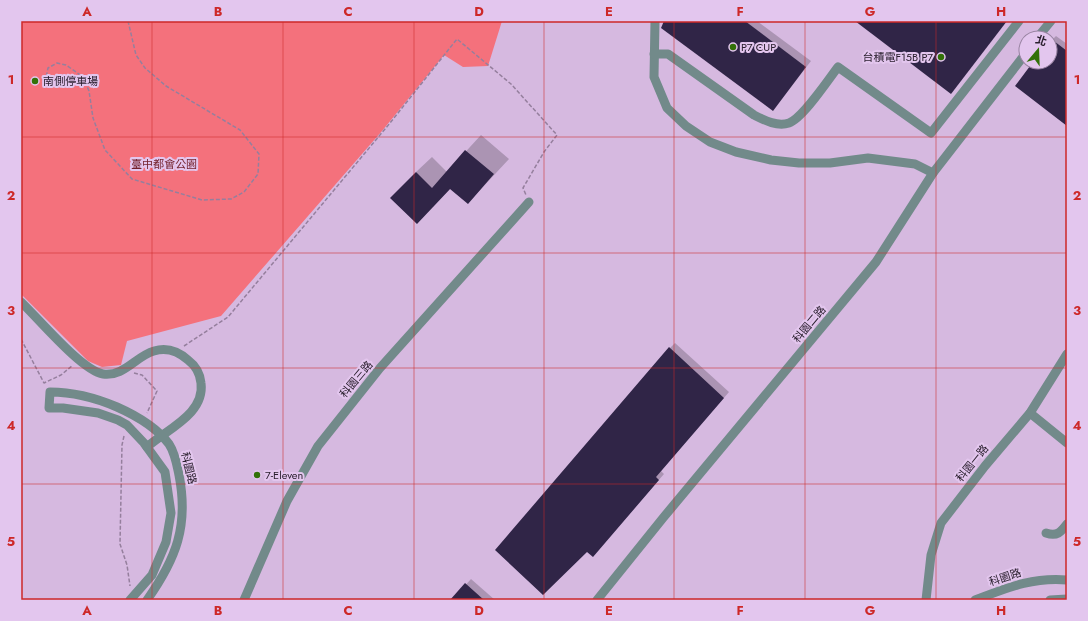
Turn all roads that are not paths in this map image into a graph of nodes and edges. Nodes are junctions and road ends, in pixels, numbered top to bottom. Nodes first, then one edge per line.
1 (655, 21) edge
2 (1019, 21) edge
3 (1051, 21) edge
4 (1044, 30) edge
5 (654, 54) junction
6 (1018, 63) edge
7 (933, 173) junction
8 (529, 202) road end
9 (21, 302) edge
10 (1067, 354) edge
11 (1030, 413) junction
12 (160, 436) junction
13 (1067, 443) edge
14 (147, 447) junction
15 (1067, 524) edge
16 (1046, 533) dead end
17 (1067, 580) edge
18 (1067, 599) edge
19 (130, 600) edge
20 (147, 600) edge
21 (244, 600) edge
22 (597, 600) edge
23 (926, 600) edge
24 (975, 600) edge
25 (1050, 600) edge

1 - 5 street
2 - 5 street
3 - 4 street
5 - 7 street
6 - 7 street, 科園二路
7 - 22 street, 科園二路
8 - 21 street, 科園三路
9 - 12 street
10 - 11 street, 科園一路
11 - 13 street
11 - 23 street, 科園一路
12 - 14 street
12 - 14 street, 科園路
12 - 20 street, 科園路
14 - 19 street
15 - 16 street
17 - 24 street, 科園路
18 - 25 street

